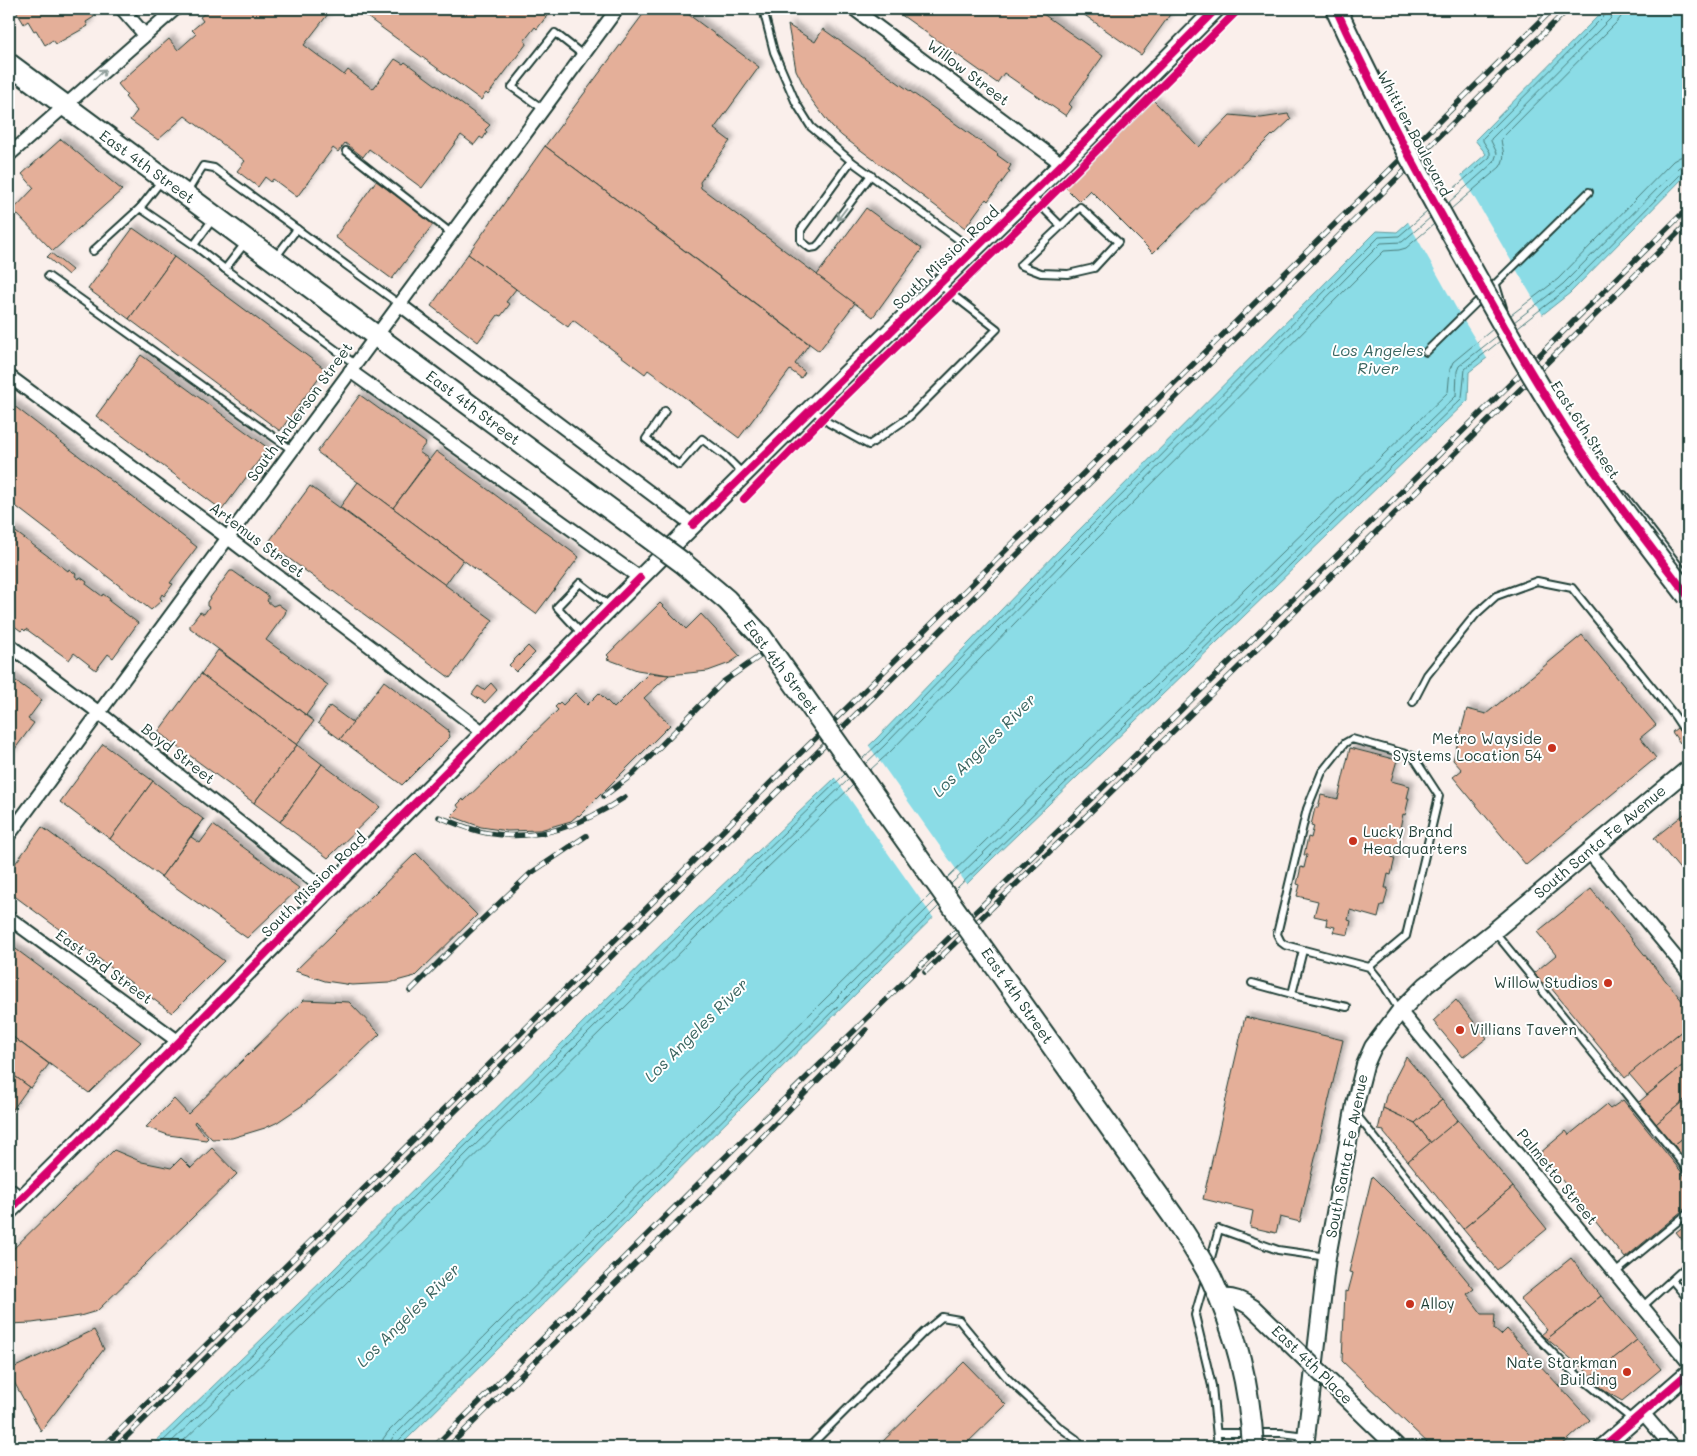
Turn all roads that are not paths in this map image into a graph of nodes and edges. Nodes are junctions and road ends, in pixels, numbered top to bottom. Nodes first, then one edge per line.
1 (122, 9) edge
2 (175, 9) edge
3 (617, 9) edge
4 (763, 9) edge
5 (854, 9) edge
6 (1216, 9) edge
7 (1336, 9) edge
8 (145, 35) junction
9 (583, 55) junction
10 (9, 64) edge
11 (64, 106) junction
12 (543, 109) junction
13 (346, 151) dead end
14 (9, 155) edge
15 (851, 161) junction
16 (1062, 164) junction
17 (871, 175) junction
18 (162, 179) junction
19 (1589, 192) dead end
20 (185, 195) junction
21 (1030, 195) junction
22 (140, 208) junction
23 (215, 217) junction
24 (1061, 226) junction
25 (297, 229) junction
26 (451, 233) junction
27 (246, 241) junction
28 (194, 245) junction
29 (974, 250) junction
30 (93, 251) dead end
31 (273, 260) junction
32 (225, 269) junction
33 (1473, 271) joint
34 (48, 276) dead end
35 (939, 283) junction
36 (1496, 285) junction
37 (399, 304) junction
38 (1505, 314) dead end
39 (375, 336) junction
40 (1426, 352) dead end
41 (353, 368) junction
42 (9, 376) edge
43 (811, 408) junction
44 (666, 411) dead end
45 (292, 450) junction
46 (744, 475) junction
47 (1624, 495) dead end
48 (693, 525) junction
49 (228, 538) junction
50 (640, 578) junction
51 (1688, 578) edge
52 (1688, 596) edge
53 (611, 607) junction
54 (583, 635) junction
55 (9, 645) edge
56 (1413, 702) dead end
57 (98, 712) junction
58 (484, 733) junction
59 (1688, 736) edge
60 (1688, 769) edge
61 (9, 835) edge
62 (1588, 851) junction
63 (327, 891) junction
64 (9, 918) edge
65 (1494, 931) junction
66 (1303, 950) junction
67 (1369, 967) junction
68 (1688, 972) edge
69 (1252, 983) dead end
70 (1292, 994) junction
71 (1348, 1007) dead end
72 (1400, 1011) junction
73 (179, 1042) junction
74 (1354, 1112) junction
75 (1688, 1170) edge
76 (15, 1194) edge
77 (9, 1211) edge
78 (1688, 1213) edge
79 (1327, 1257) junction
80 (1688, 1265) edge
81 (1615, 1273) junction
82 (1672, 1280) junction
83 (1220, 1298) junction
84 (1688, 1299) edge
85 (1642, 1306) junction
86 (1688, 1362) edge
87 (1688, 1374) edge
88 (1638, 1417) junction
89 (1217, 1433) junction
90 (1305, 1442) edge
91 (809, 1447) edge
92 (1082, 1447) edge
93 (1218, 1447) edge
94 (1253, 1447) edge
95 (1397, 1447) edge
96 (1603, 1447) edge
97 (1672, 1447) edge

1 - 8 street
2 - 8 street
3 - 9 street, South Anderson Street
4 - 15 lane
5 - 16 street, Willow Street
6 - 16 street, South Mission Road
7 - 33 main road, Whittier Boulevard, bridge
11 -> 8 street
9 - 12 street, South Anderson Street
9 - 12 lane
10 - 11 main road, East 4th Street
11 - 14 street
11 - 18 main road, East 4th Street
12 - 26 street, South Anderson Street
13 - 26 lane
15 - 17 lane
17 -> 15 lane
16 - 21 street, South Mission Road
17 - 29 lane
18 - 20 main road, East 4th Street
18 - 22 lane
19 - 36 lane
20 - 23 main road, East 4th Street
20 - 25 lane
21 - 24 lane
21 - 29 street, South Mission Road
22 - 28 lane
22 - 30 lane
23 - 27 main road, East 4th Street
23 - 28 lane
24 - 24 lane
25 - 31 lane
25 - 37 lane
26 - 37 street, South Anderson Street
27 - 31 main road, East 4th Street
27 - 32 lane
28 - 32 lane
29 - 35 street, South Mission Road
31 - 39 main road, East 4th Street
32 - 41 lane
33 - 52 main road, East 6th Street, bridge
34 - 45 lane
35 - 43 street, South Mission Road
35 - 43 lane
36 - 38 lane
36 - 40 lane
37 - 39 street, South Anderson Street
37 - 48 street
39 - 41 street, South Anderson Street
39 - 83 main road, East 4th Street, bridge
41 - 45 street, South Anderson Street
41 - 50 street
42 - 49 street, Artemus Street
43 - 46 street, South Mission Road
44 - 46 lane
45 - 49 street, South Anderson Street
46 - 48 street, South Mission Road
47 - 51 lane
48 - 50 street, South Mission Road
49 - 57 street, South Anderson Street
49 - 58 street, Artemus Street
50 - 53 street, South Mission Road
53 - 54 street, South Mission Road
53 - 54 lane
54 - 58 street, South Mission Road
55 - 57 street, Boyd Street
56 - 59 lane
57 - 61 street, South Anderson Street
57 - 63 street, Boyd Street
58 - 63 street, South Mission Road
60 - 62 street, South Santa Fe Avenue
62 - 65 street, South Santa Fe Avenue
62 - 68 street
63 - 73 street, South Mission Road
64 - 73 street, East 3rd Street
65 - 72 street, South Santa Fe Avenue
65 - 75 lane
66 - 67 lane
66 - 67 lane
66 - 70 lane
67 - 72 lane
69 - 70 lane
70 - 71 lane
72 - 74 street, South Santa Fe Avenue
72 - 81 street, Palmetto Street
73 - 76 street, South Mission Road
74 - 79 street, South Santa Fe Avenue
74 - 88 lane
76 - 77 street, South Mission Road
78 - 81 lane
79 - 89 lane
79 - 90 street, South Santa Fe Avenue
80 - 82 lane
81 - 85 street, Palmetto Street
82 - 84 lane
82 - 85 lane
83 - 94 main road, East 4th Street, bridge
83 - 95 street, East 4th Place, bridge
85 - 86 street, Palmetto Street
87 - 88 street
88 - 96 street
88 - 97 street
89 - 90 lane
89 - 93 lane
91 - 92 lane

